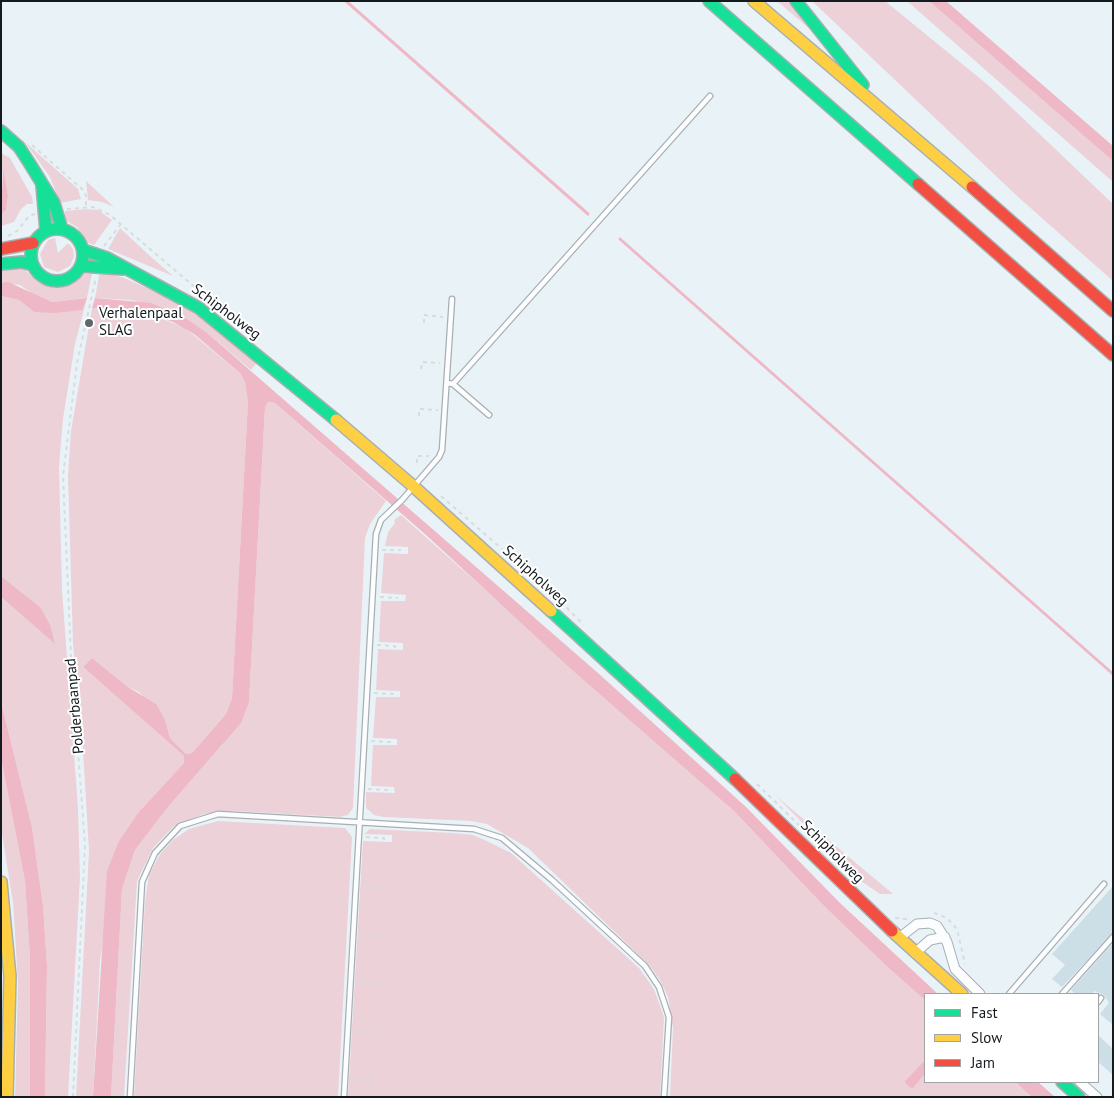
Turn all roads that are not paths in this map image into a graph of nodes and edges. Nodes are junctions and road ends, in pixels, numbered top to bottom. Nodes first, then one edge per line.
1 (702, 1) edge
2 (709, 1) edge
3 (754, 1) edge
4 (796, 1) edge
5 (739, 29) junction
6 (710, 96) dead end
7 (883, 109) junction
8 (1, 131) edge
9 (42, 186) junction
10 (62, 229) junction
11 (46, 231) junction
12 (34, 243) junction
13 (1, 249) edge
14 (82, 250) junction
15 (1, 264) edge
16 (32, 265) junction
17 (81, 266) junction
18 (124, 269) junction
19 (452, 299) dead end
20 (1113, 310) edge
21 (1113, 355) edge
22 (447, 384) junction
23 (454, 384) junction
24 (489, 415) dead end
25 (413, 486) junction
26 (359, 821) junction
27 (1, 882) edge
28 (1104, 884) dead end
29 (945, 937) junction
30 (1113, 937) edge
31 (899, 938) junction
32 (915, 953) junction
33 (961, 993) edge
34 (978, 993) edge
35 (1010, 993) edge
36 (1063, 993) edge
37 (1063, 1083) edge
38 (1081, 1083) edge
39 (7, 1097) edge
40 (130, 1097) edge
41 (344, 1097) edge
42 (664, 1097) edge
43 (1079, 1097) edge
44 (1097, 1097) edge

1 - 5 main road
2 - 5 main road
3 - 7 main road
4 - 7 main road
5 - 21 main road
6 - 23 lane
7 - 20 main road
8 - 9 main road
9 - 10 main road
9 - 11 main road
10 - 11 main road
10 - 14 main road
11 - 12 main road
12 - 13 main road
12 - 16 main road
14 - 17 main road
14 - 18 main road, Schipholweg
15 - 16 main road
16 - 17 main road
17 - 18 main road, Schipholweg
18 - 25 main road, Schipholweg
19 - 22 lane
22 - 23 lane
22 - 25 lane
23 - 24 lane
25 - 26 lane
25 - 31 main road, Schipholweg
26 - 40 lane
26 - 41 lane
26 - 42 lane
27 - 39 main road
28 - 35 lane
29 - 31 street
29 - 32 street
29 - 34 street
30 - 36 lane
31 - 32 main road, Schipholweg
32 - 33 main road, Schipholweg
37 - 43 main road
38 - 44 street

